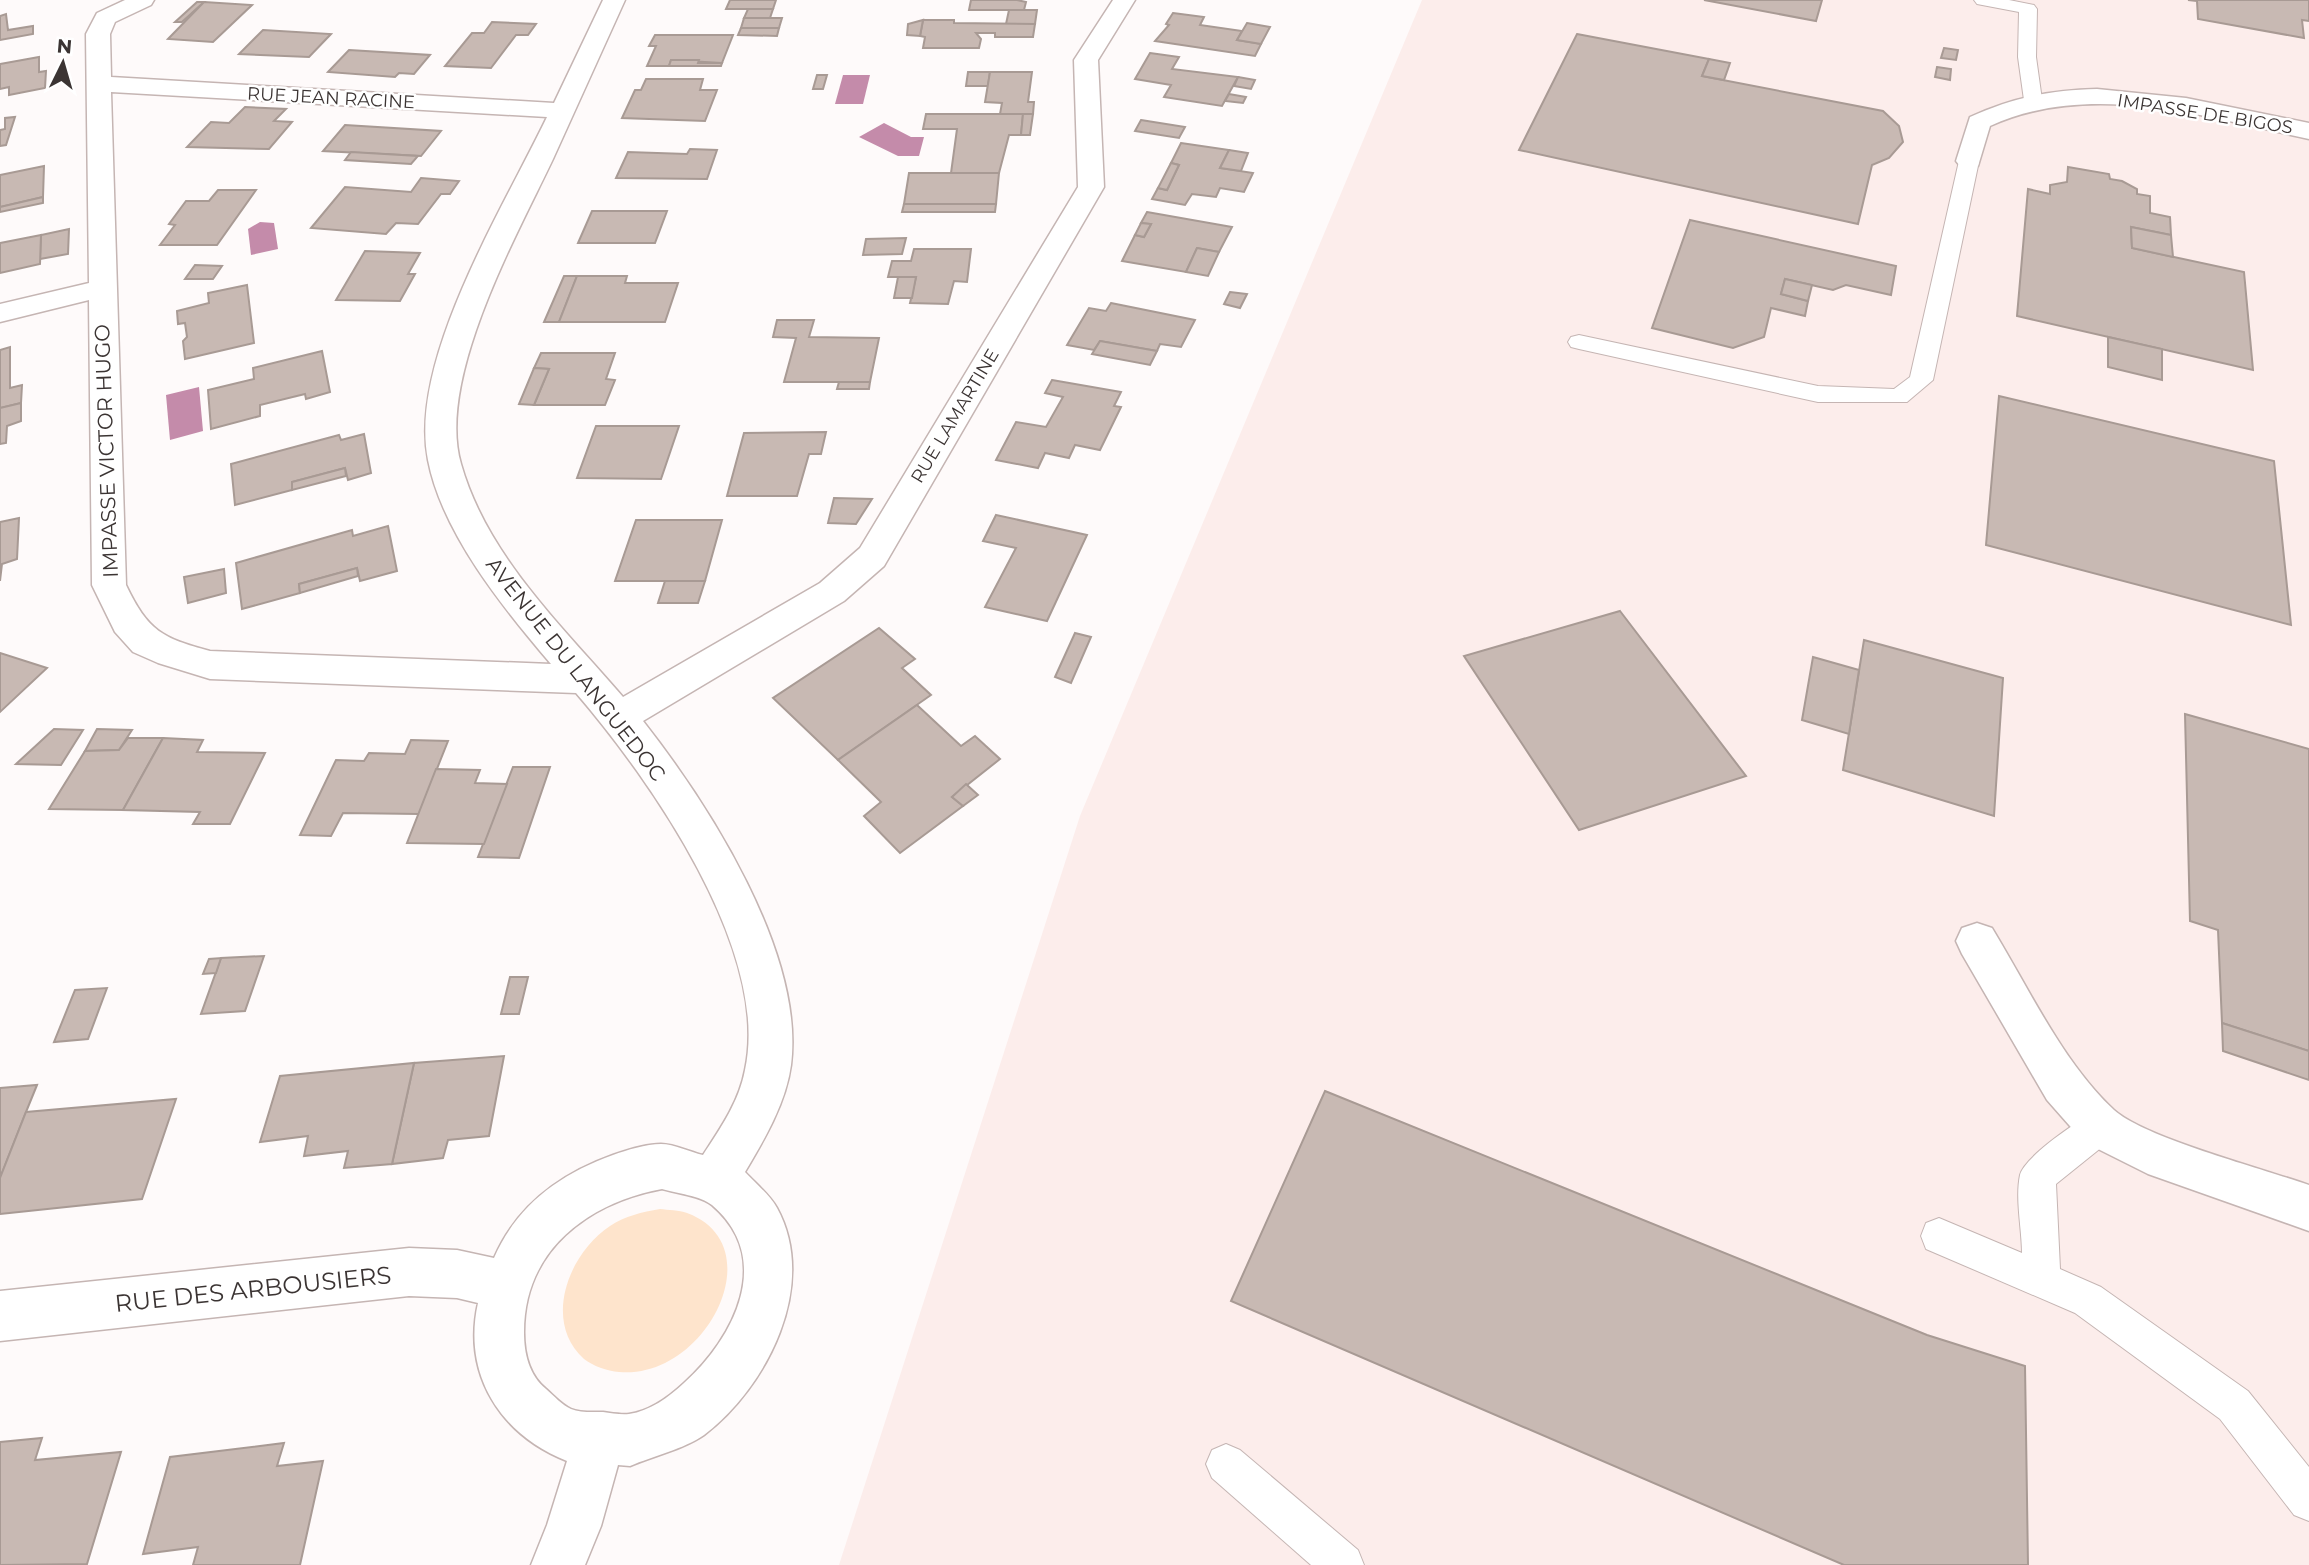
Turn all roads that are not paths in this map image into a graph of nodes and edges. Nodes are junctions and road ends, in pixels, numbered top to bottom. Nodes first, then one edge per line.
1 (143, 0) edge
2 (614, 0) edge
3 (1124, 0) edge
4 (1983, 0) edge
5 (99, 85) junction
6 (2033, 100) junction
7 (563, 111) junction
8 (2309, 131) edge
9 (1969, 161) joint
10 (101, 289) junction
11 (0, 313) edge
12 (1579, 342) dead end
13 (583, 679) junction
14 (619, 717) junction
15 (1977, 941) dead end
16 (2099, 1127) junction
17 (715, 1178) junction
18 (2309, 1208) edge
19 (1938, 1236) dead end
20 (2042, 1279) junction
21 (505, 1285) junction
22 (0, 1317) edge
23 (599, 1442) junction
24 (1226, 1464) dead end
25 (2309, 1500) edge
26 (558, 1565) edge
27 (1343, 1565) edge

1 - 5 street, IMPASSE VICTOR HUGO
2 - 7 street, AVENUE DU LANGUEDOC
3 - 14 street, RUE LAMARTINE
4 - 6 lane
5 - 7 street, RUE JEAN RACINE
5 - 10 street, IMPASSE VICTOR HUGO
6 - 8 street, IMPASSE DE BIGOS
6 - 9 street, IMPASSE DE BIGOS
7 - 13 street, AVENUE DU LANGUEDOC
9 - 12 lane
10 - 11 street
10 - 13 street, IMPASSE VICTOR HUGO
13 - 14 street, AVENUE DU LANGUEDOC
14 - 17 street, AVENUE DU LANGUEDOC
15 - 16 street
16 - 18 street
16 - 20 lane
17 - 21 street
17 - 23 street
19 - 20 lane
20 - 25 lane
21 - 22 street, RUE DES ARBOUSIERS
21 - 23 street
23 - 26 street
24 - 27 lane

